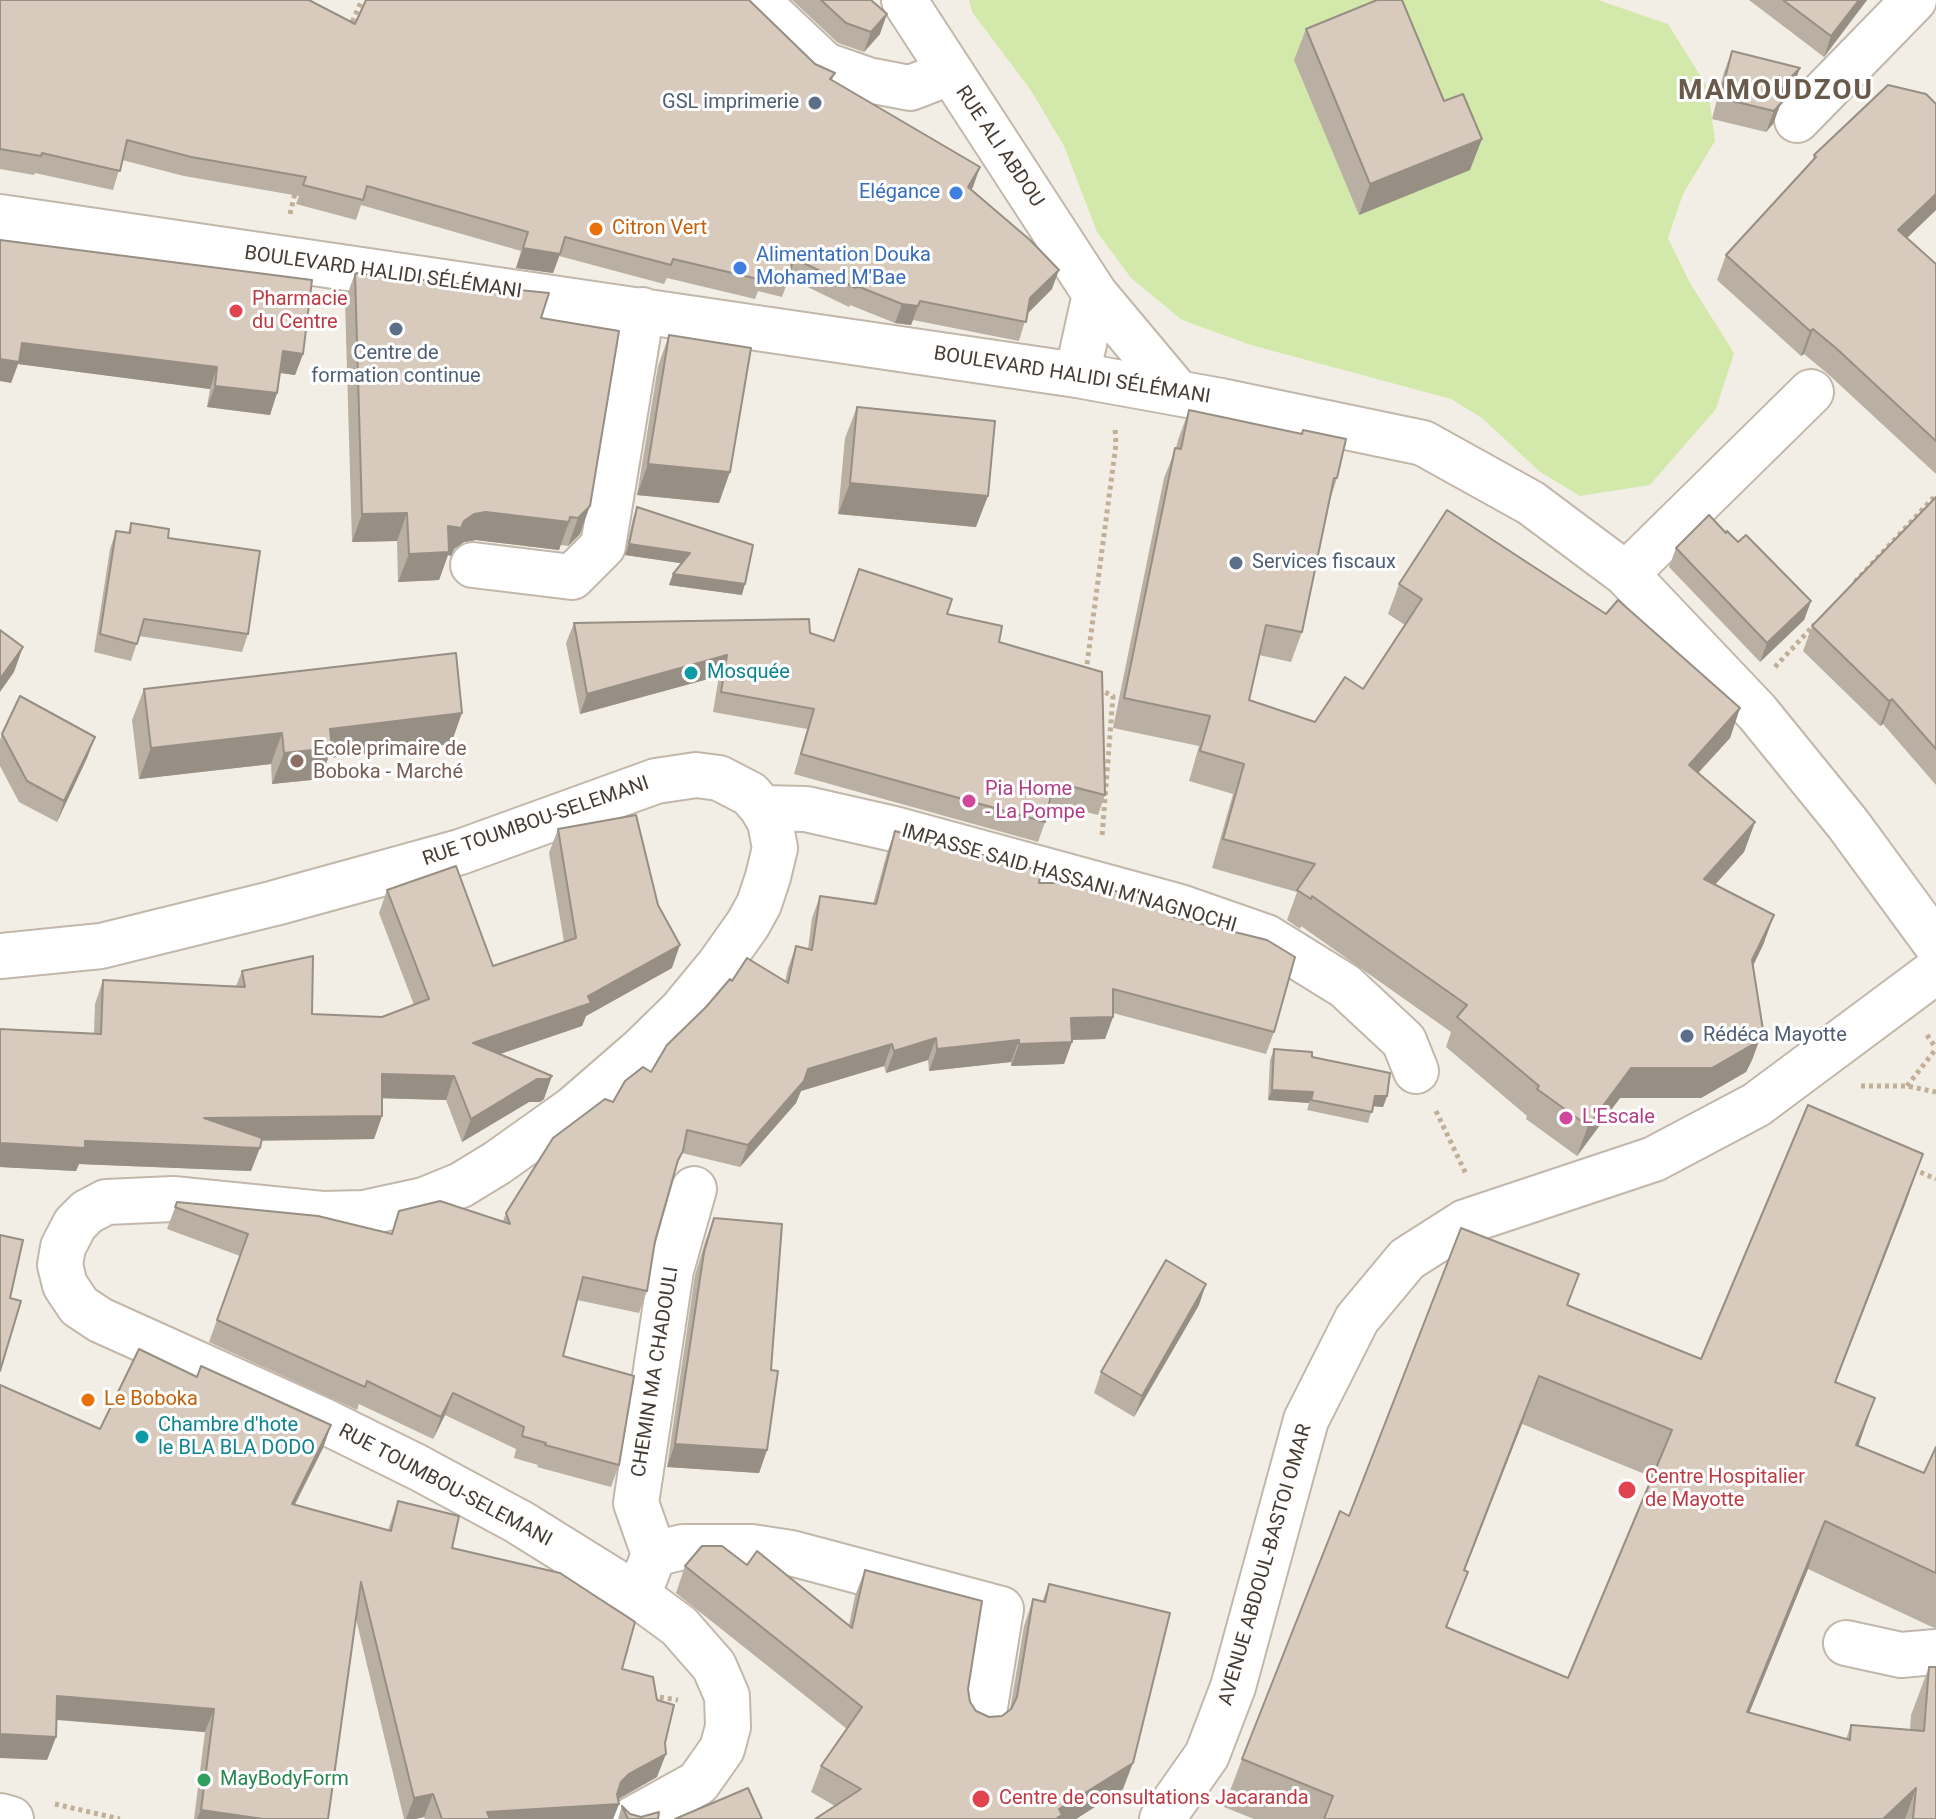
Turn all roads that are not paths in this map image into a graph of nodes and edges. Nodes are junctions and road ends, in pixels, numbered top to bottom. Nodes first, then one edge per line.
1 (756, 0) edge
2 (904, 0) edge
3 (1914, 0) edge
4 (949, 73) junction
5 (1797, 120) dead end
6 (0, 217) edge
7 (1095, 294) junction
8 (642, 310) junction
9 (1077, 375) junction
10 (1177, 392) junction
11 (1811, 392) dead end
12 (473, 565) dead end
13 (1626, 574) junction
14 (762, 808) junction
15 (1936, 944) edge
16 (0, 956) edge
17 (1936, 971) edge
18 (1416, 1071) road end
19 (694, 1189) dead end
20 (654, 1554) junction
21 (638, 1596) junction
22 (1846, 1643) dead end
23 (1936, 1652) edge
24 (983, 1719) edge
25 (27, 1810) edge
26 (0, 1816) edge
27 (633, 1819) edge
28 (1162, 1819) edge

1 - 4 street
2 - 4 street, RUE ALI ABDOU
3 - 5 street
4 - 7 street, RUE ALI ABDOU
6 - 8 street, BOULEVARD HALIDI SÉLÉMANI
7 - 9 street
7 - 10 street, RUE ALI ABDOU
8 - 9 street, BOULEVARD HALIDI SÉLÉMANI
8 - 12 street
9 - 10 street, BOULEVARD HALIDI SÉLÉMANI
10 - 13 street, BOULEVARD HALIDI SÉLÉMANI
11 - 13 street
13 - 15 street, BOULEVARD HALIDI SÉLÉMANI
14 - 16 street, RUE TOUMBOU-SELEMANI
14 - 18 street, IMPASSE SAID HASSANI M'NAGNOCHI
14 - 21 street, RUE TOUMBOU-SELEMANI
17 - 28 street, AVENUE ABDOUL-BASTOI OMAR
19 - 20 street, CHEMIN MA CHADOULI
20 - 21 street
20 - 24 street
21 - 27 street, RUE TOUMBOU-SELEMANI
22 - 23 street
25 - 26 street

